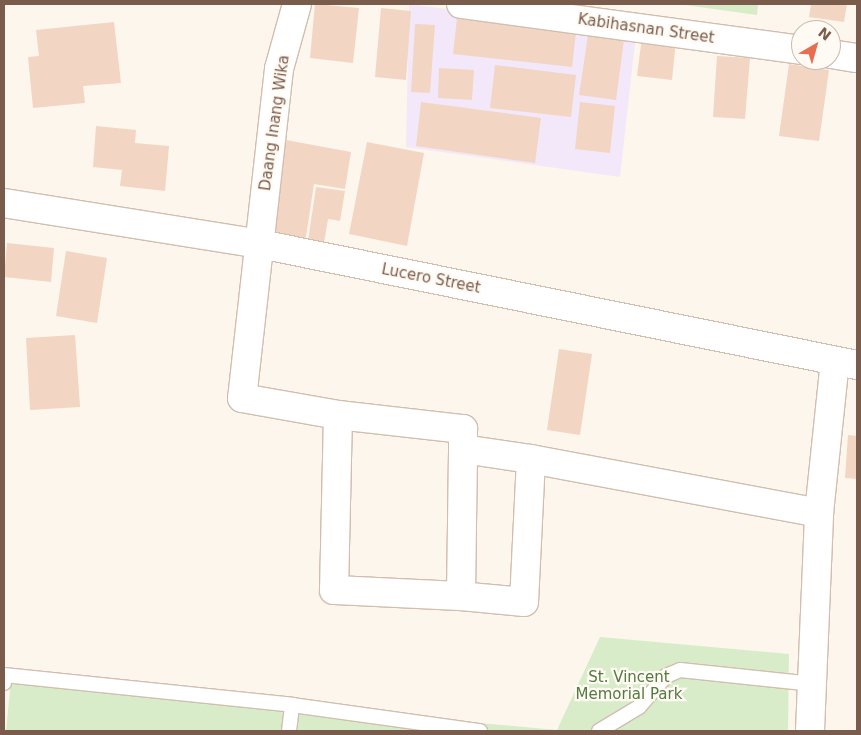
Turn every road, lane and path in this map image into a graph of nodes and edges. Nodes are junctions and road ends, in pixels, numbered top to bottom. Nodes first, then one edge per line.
1 (297, 4) edge
2 (461, 4) edge
3 (791, 49) edge
4 (841, 56) edge
5 (857, 58) edge
6 (4, 203) edge
7 (260, 244) junction
8 (846, 363) edge
9 (338, 415) junction
10 (463, 448) junction
11 (531, 459) junction
12 (819, 513) junction
13 (461, 596) junction
14 (4, 683) edge
15 (813, 684) junction
16 (292, 705) junction
17 (289, 731) edge
18 (480, 731) edge
19 (599, 731) edge
20 (810, 731) edge

1 - 7 street, Daang Inang Wika
2 - 3 street, Kabihasnan Street
4 - 5 street
6 - 7 street, Lucero Street
7 - 8 street, Lucero Street
7 - 9 street, Daang Inang Wika
8 - 12 street
9 - 10 street
9 - 13 street
10 - 11 street
10 - 13 street
11 - 12 street
11 - 13 street
12 - 15 street
14 - 16 lane
15 - 19 lane
15 - 20 street
16 - 17 lane
16 - 18 lane

